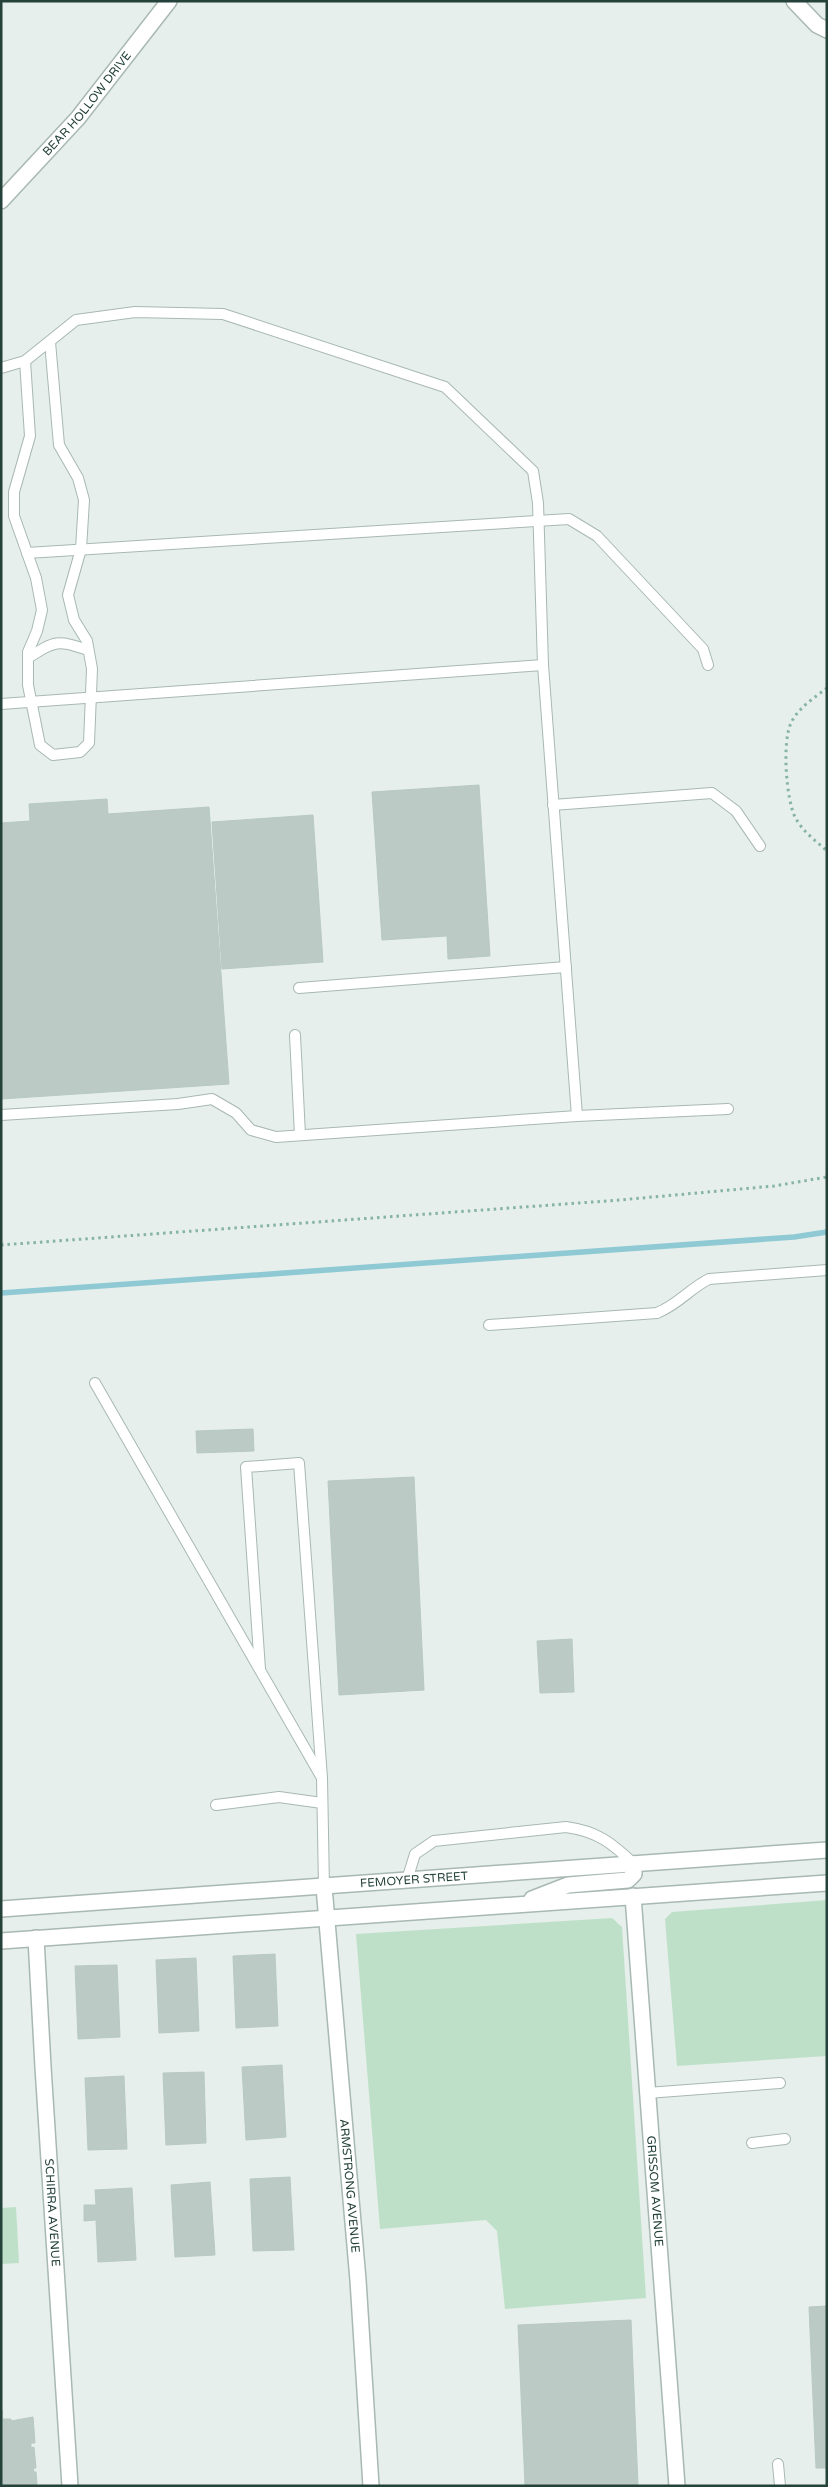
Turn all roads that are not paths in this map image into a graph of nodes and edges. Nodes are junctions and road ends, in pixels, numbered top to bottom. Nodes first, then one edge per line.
1 (169, 1) edge
2 (794, 1) edge
3 (827, 30) edge
4 (1, 202) edge
5 (50, 342) junction
6 (25, 361) junction
7 (1, 368) edge
8 (538, 520) junction
9 (81, 549) junction
10 (27, 553) junction
11 (88, 650) junction
12 (28, 658) junction
13 (543, 664) junction
14 (708, 665) dead end
15 (92, 698) junction
16 (31, 702) junction
17 (1, 704) edge
18 (553, 805) junction
19 (760, 846) dead end
20 (566, 967) junction
21 (300, 988) dead end
22 (294, 1035) dead end
23 (728, 1109) dead end
24 (1, 1115) edge
25 (577, 1116) junction
26 (300, 1135) junction
27 (827, 1270) edge
28 (489, 1325) dead end
29 (95, 1383) dead end
30 (260, 1669) junction
31 (322, 1778) junction
32 (322, 1803) junction
33 (216, 1805) dead end
34 (827, 1850) edge
35 (634, 1864) junction
36 (407, 1880) junction
37 (827, 1883) edge
38 (324, 1887) junction
39 (633, 1896) junction
40 (519, 1905) junction
41 (1, 1909) edge
42 (325, 1917) junction
43 (36, 1938) junction
44 (1, 1941) edge
45 (780, 2083) dead end
46 (647, 2093) junction
47 (785, 2139) dead end
48 (752, 2143) dead end
49 (778, 2464) dead end
50 (70, 2486) edge
51 (371, 2486) edge
52 (677, 2486) edge
53 (780, 2486) edge

1 - 4 street, BEAR HOLLOW DRIVE
2 - 3 street
5 - 6 lane
5 - 8 lane
5 - 9 lane
6 - 7 lane
6 - 10 lane
8 - 9 lane
8 - 13 lane
8 - 14 lane
9 - 10 lane
9 - 11 lane
10 - 12 lane
11 - 12 lane
11 - 15 lane
12 - 16 lane
13 - 15 lane
13 - 18 lane
15 - 16 lane
15 - 16 lane
16 - 17 lane
18 - 19 lane
18 - 20 lane
20 - 21 lane
20 - 25 lane
22 - 26 lane
23 - 25 lane
24 - 26 lane
25 - 26 lane
27 - 28 lane
29 - 30 lane
30 - 31 lane
30 - 31 lane
31 - 32 lane
32 - 33 lane
32 - 38 lane
34 - 35 street, FEMOYER STREET
35 - 36 street, FEMOYER STREET
35 - 36 lane
35 - 40 street
36 - 38 street, FEMOYER STREET
37 - 39 street
38 - 41 street, FEMOYER STREET
38 - 42 street, ARMSTRONG AVENUE
39 - 40 street
39 - 46 street, GRISSOM AVENUE
40 - 42 street
42 - 43 street
42 - 51 street, ARMSTRONG AVENUE
43 - 44 street
43 - 50 street, SCHIRRA AVENUE
45 - 46 lane
46 - 52 street, GRISSOM AVENUE
47 - 48 lane
49 - 53 lane

